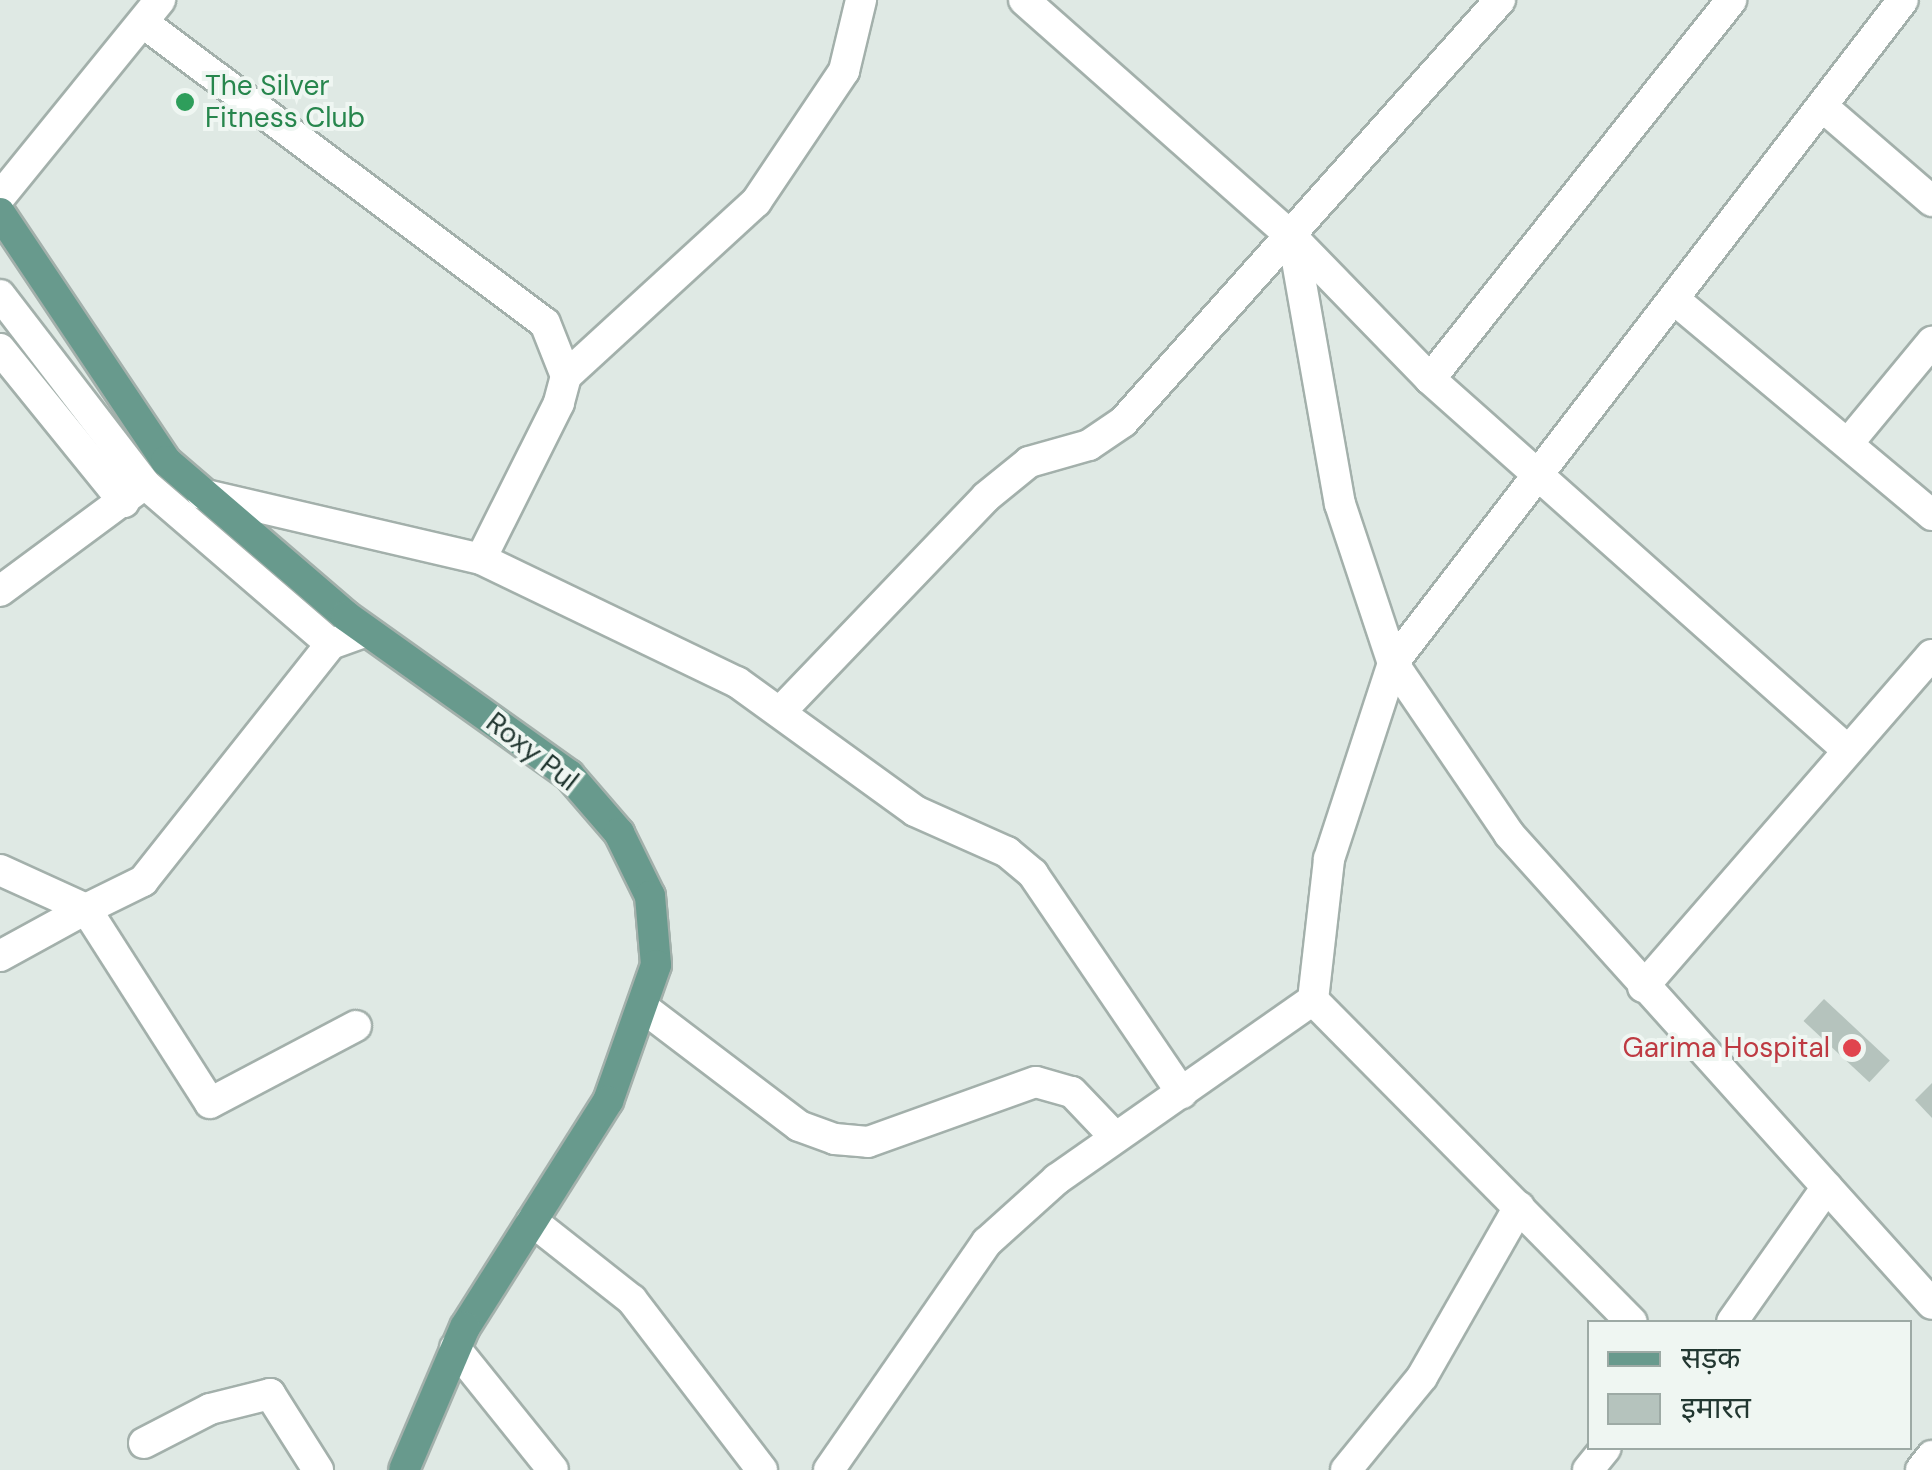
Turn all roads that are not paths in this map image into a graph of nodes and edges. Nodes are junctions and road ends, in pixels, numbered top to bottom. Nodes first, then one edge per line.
1 (861, 0) edge
2 (1024, 0) edge
3 (1500, 0) edge
4 (1731, 0) edge
5 (1903, 0) edge
6 (152, 12) edge
7 (1823, 107) junction
8 (0, 198) edge
9 (1932, 201) edge
10 (0, 213) edge
11 (1293, 238) junction
12 (0, 296) edge
13 (1675, 300) junction
14 (1932, 342) edge
15 (0, 348) edge
16 (566, 376) junction
17 (1430, 378) junction
18 (1850, 441) junction
19 (1542, 478) junction
20 (134, 493) junction
21 (202, 494) junction
22 (1932, 515) edge
23 (482, 559) junction
24 (0, 591) edge
25 (366, 630) junction
26 (331, 644) junction
27 (1932, 655) edge
28 (1393, 662) junction
29 (781, 711) junction
30 (1846, 748) junction
31 (0, 870) edge
32 (86, 909) junction
33 (0, 956) edge
34 (1643, 987) junction
35 (1312, 1000) junction
36 (646, 1009) junction
37 (356, 1026) dead end
38 (1182, 1093) junction
39 (1115, 1137) junction
40 (1827, 1187) junction
41 (1520, 1206) junction
42 (532, 1221) junction
43 (1932, 1304) edge
44 (1630, 1320) edge
45 (1733, 1320) edge
46 (454, 1348) junction
47 (144, 1443) dead end
48 (1604, 1450) edge
49 (1932, 1456) edge
50 (318, 1470) edge
51 (404, 1470) edge
52 (553, 1470) edge
53 (762, 1470) edge
54 (829, 1470) edge
55 (1346, 1470) edge
56 (1588, 1470) edge
57 (1921, 1470) edge

1 - 16 street
2 - 11 street
3 - 11 street
4 - 17 street
5 - 7 street
6 - 8 street
6 - 16 street
7 - 9 street
7 - 13 street
10 - 21 main road, Roxy Pul
11 - 17 street
11 - 28 street
11 - 29 street
12 - 20 street
13 - 18 street
13 - 19 street
14 - 18 street
15 - 20 street
16 - 23 street
17 - 19 street
18 - 22 street
19 - 28 street
19 - 30 street
20 - 24 street
20 - 26 street
21 - 23 street
21 - 25 main road, Roxy Pul
23 - 29 street
25 - 26 street
25 - 36 main road, Roxy Pul
26 - 32 street
27 - 30 street
28 - 34 street
28 - 35 street
29 - 38 street
30 - 34 street
31 - 32 street
32 - 33 street
32 - 37 street
34 - 40 street
35 - 38 street
35 - 41 street
36 - 39 street
36 - 42 main road, Roxy Pul
38 - 39 street
39 - 54 street
40 - 43 street
40 - 45 street
41 - 44 street
41 - 55 street
42 - 46 main road, Roxy Pul
42 - 53 street
46 - 51 main road, Roxy Pul
46 - 52 street
47 - 50 street
48 - 56 street
49 - 57 street

